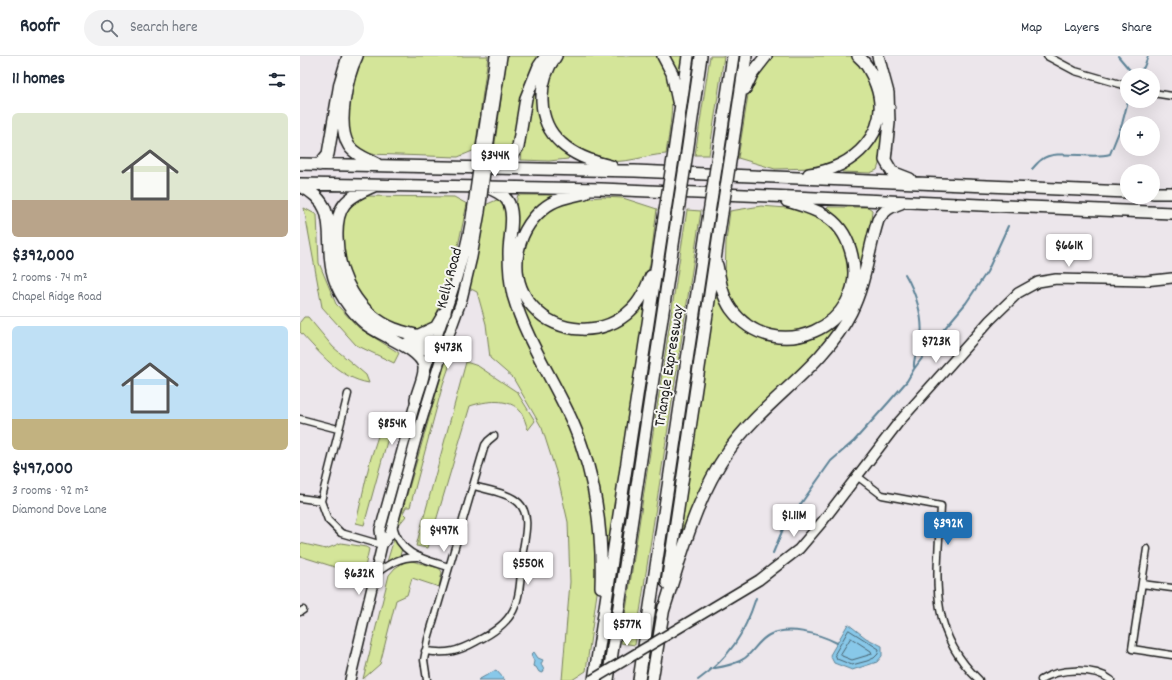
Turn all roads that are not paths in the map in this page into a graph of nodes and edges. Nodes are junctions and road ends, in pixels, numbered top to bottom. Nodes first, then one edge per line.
1 (348, 56) edge
2 (357, 56) edge
3 (495, 56) edge
4 (502, 56) edge
5 (546, 56) edge
6 (556, 56) edge
7 (664, 56) edge
8 (688, 56) edge
9 (702, 56) edge
10 (733, 56) edge
11 (746, 56) edge
12 (766, 56) edge
13 (858, 56) edge
14 (878, 56) edge
15 (1047, 56) edge
16 (1120, 84) edge
17 (1160, 94) edge
18 (1172, 96) edge
19 (739, 102) junction
20 (680, 112) junction
21 (486, 142) junction
22 (300, 164) edge
23 (319, 165) junction
24 (381, 166) junction
25 (483, 168) junction
26 (635, 171) junction
27 (780, 177) junction
28 (922, 183) junction
29 (300, 185) edge
30 (376, 185) junction
31 (488, 187) junction
32 (601, 189) junction
33 (1120, 192) edge
34 (1160, 193) edge
35 (1172, 193) edge
36 (765, 196) junction
37 (905, 202) junction
38 (476, 212) junction
39 (1172, 213) edge
40 (716, 257) junction
41 (657, 260) junction
42 (1172, 278) edge
43 (445, 312) junction
44 (416, 336) junction
45 (392, 339) junction
46 (436, 348) junction
47 (348, 394) dead end
48 (416, 399) junction
49 (300, 419) edge
50 (338, 429) junction
51 (494, 436) dead end
52 (857, 476) junction
53 (474, 486) junction
54 (300, 498) edge
55 (321, 501) junction
56 (393, 524) junction
57 (382, 546) junction
58 (1147, 549) dead end
59 (417, 557) junction
60 (449, 567) junction
61 (375, 574) junction
62 (1142, 584) junction
63 (1172, 588) edge
64 (662, 615) junction
65 (601, 627) junction
66 (425, 650) junction
67 (1172, 655) edge
68 (350, 680) edge
69 (427, 680) edge
70 (593, 680) edge
71 (608, 680) edge
72 (638, 680) edge
73 (652, 680) edge
74 (979, 680) edge
75 (1040, 680) edge
76 (1111, 680) edge

1 - 23 highway
2 - 24 highway
3 - 21 main road, Kelly Road
4 - 21 main road, Kelly Road
5 - 25 highway
6 - 26 highway
7 - 20 highway
8 - 20 highway
9 - 71 highway, Triangle Expressway, bridge
10 - 72 highway, Triangle Expressway, bridge
11 - 19 highway
12 - 19 highway
13 - 27 highway
14 - 28 highway
15 - 16 street
17 - 18 street
19 - 40 highway, bridge
20 - 41 highway, bridge
21 - 38 main road, Kelly Road, bridge
22 - 23 highway
23 - 24 highway
24 - 25 highway
25 - 26 highway
26 - 27 highway
27 - 28 highway
28 - 33 highway
29 - 30 highway
29 - 45 highway
30 - 31 highway
30 - 44 highway
31 - 32 highway
31 - 65 highway
32 - 36 highway
32 - 41 highway
34 - 35 highway
36 - 37 highway
36 - 40 highway
37 - 39 highway
37 - 64 highway
38 - 43 main road, Kelly Road
38 - 46 main road, Kelly Road
40 - 64 highway
41 - 65 highway
42 - 52 main road
43 - 44 highway
43 - 46 main road, Kelly Road
44 - 46 highway
45 - 46 highway
45 - 48 highway
46 - 48 main road, Kelly Road
46 - 56 main road, Kelly Road
47 - 50 street
48 - 57 main road, Kelly Road
49 - 50 street
50 - 55 street
51 - 53 street
52 - 70 main road, bridge
52 - 74 street
53 - 60 street
53 - 66 street
54 - 55 street
55 - 57 street
56 - 57 main road, Kelly Road
56 - 59 street
57 - 61 main road, Kelly Road
58 - 62 street
59 - 60 street
59 - 61 street
60 - 66 street
61 - 68 main road, Kelly Road
62 - 63 street
62 - 67 street
64 - 73 highway
65 - 70 highway
66 - 69 street
75 - 76 street

